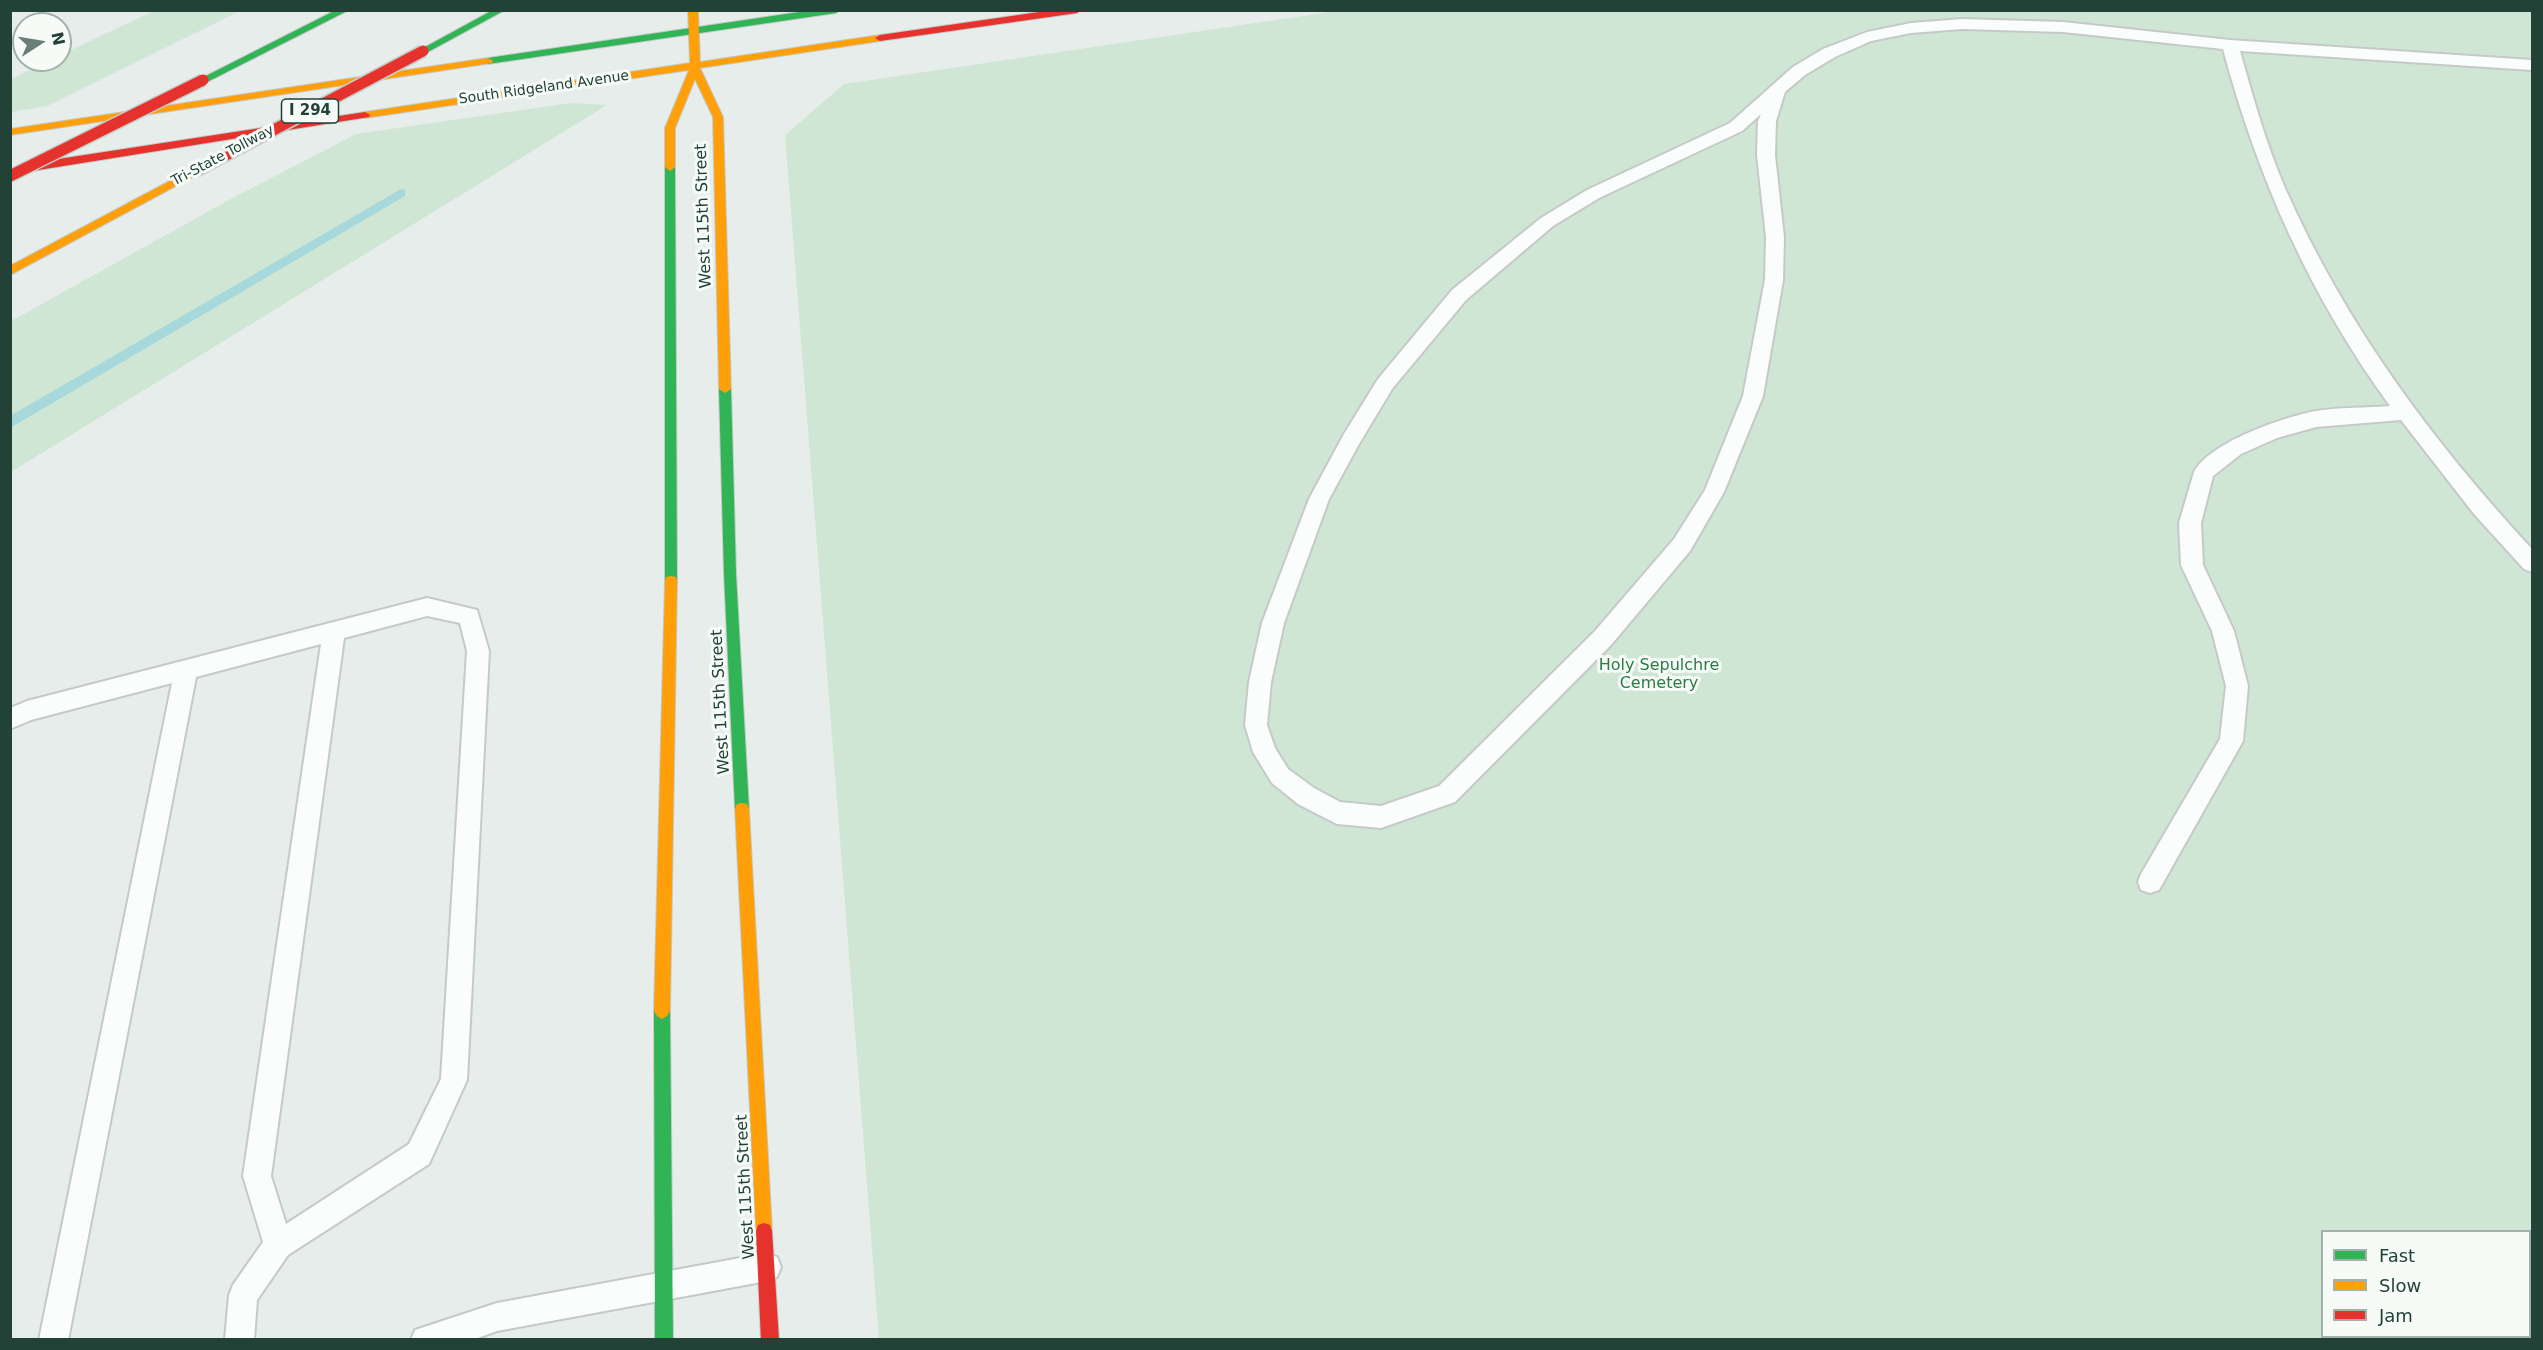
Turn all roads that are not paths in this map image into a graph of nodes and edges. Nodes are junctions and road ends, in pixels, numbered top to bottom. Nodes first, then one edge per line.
1 (345, 10) edge
2 (501, 10) edge
3 (693, 10) edge
4 (836, 10) edge
5 (1077, 10) edge
6 (694, 30) junction
7 (2230, 45) junction
8 (2532, 65) edge
9 (696, 67) junction
10 (1777, 93) junction
11 (10, 132) edge
12 (10, 170) edge
13 (10, 176) edge
14 (10, 271) edge
15 (2407, 412) junction
16 (2532, 563) edge
17 (334, 631) junction
18 (186, 670) junction
19 (10, 719) edge
20 (2150, 882) dead end
21 (278, 1245) junction
22 (767, 1267) junction
23 (664, 1285) junction
24 (52, 1340) edge
25 (239, 1340) edge
26 (425, 1340) edge
27 (664, 1340) edge
28 (770, 1340) edge

1 - 13 main road, bridge
2 - 14 main road, Tri-State Tollway / I 294, bridge
3 - 6 main road, West 115th Street
4 - 6 main road
5 - 9 main road, South Ridgeland Avenue
6 - 9 main road, West 115th Street
6 - 11 main road
7 - 8 lane
7 - 10 lane
7 - 15 lane
9 - 12 main road, South Ridgeland Avenue
9 - 22 main road, West 115th Street
9 - 23 main road, West 115th Street
10 - 10 lane
15 - 16 lane
15 - 20 lane
17 - 18 lane
17 - 21 lane
17 - 21 lane
18 - 19 lane
18 - 24 lane
21 - 25 lane
22 - 23 lane
22 - 28 main road, West 115th Street
23 - 26 lane
23 - 27 main road, West 115th Street

